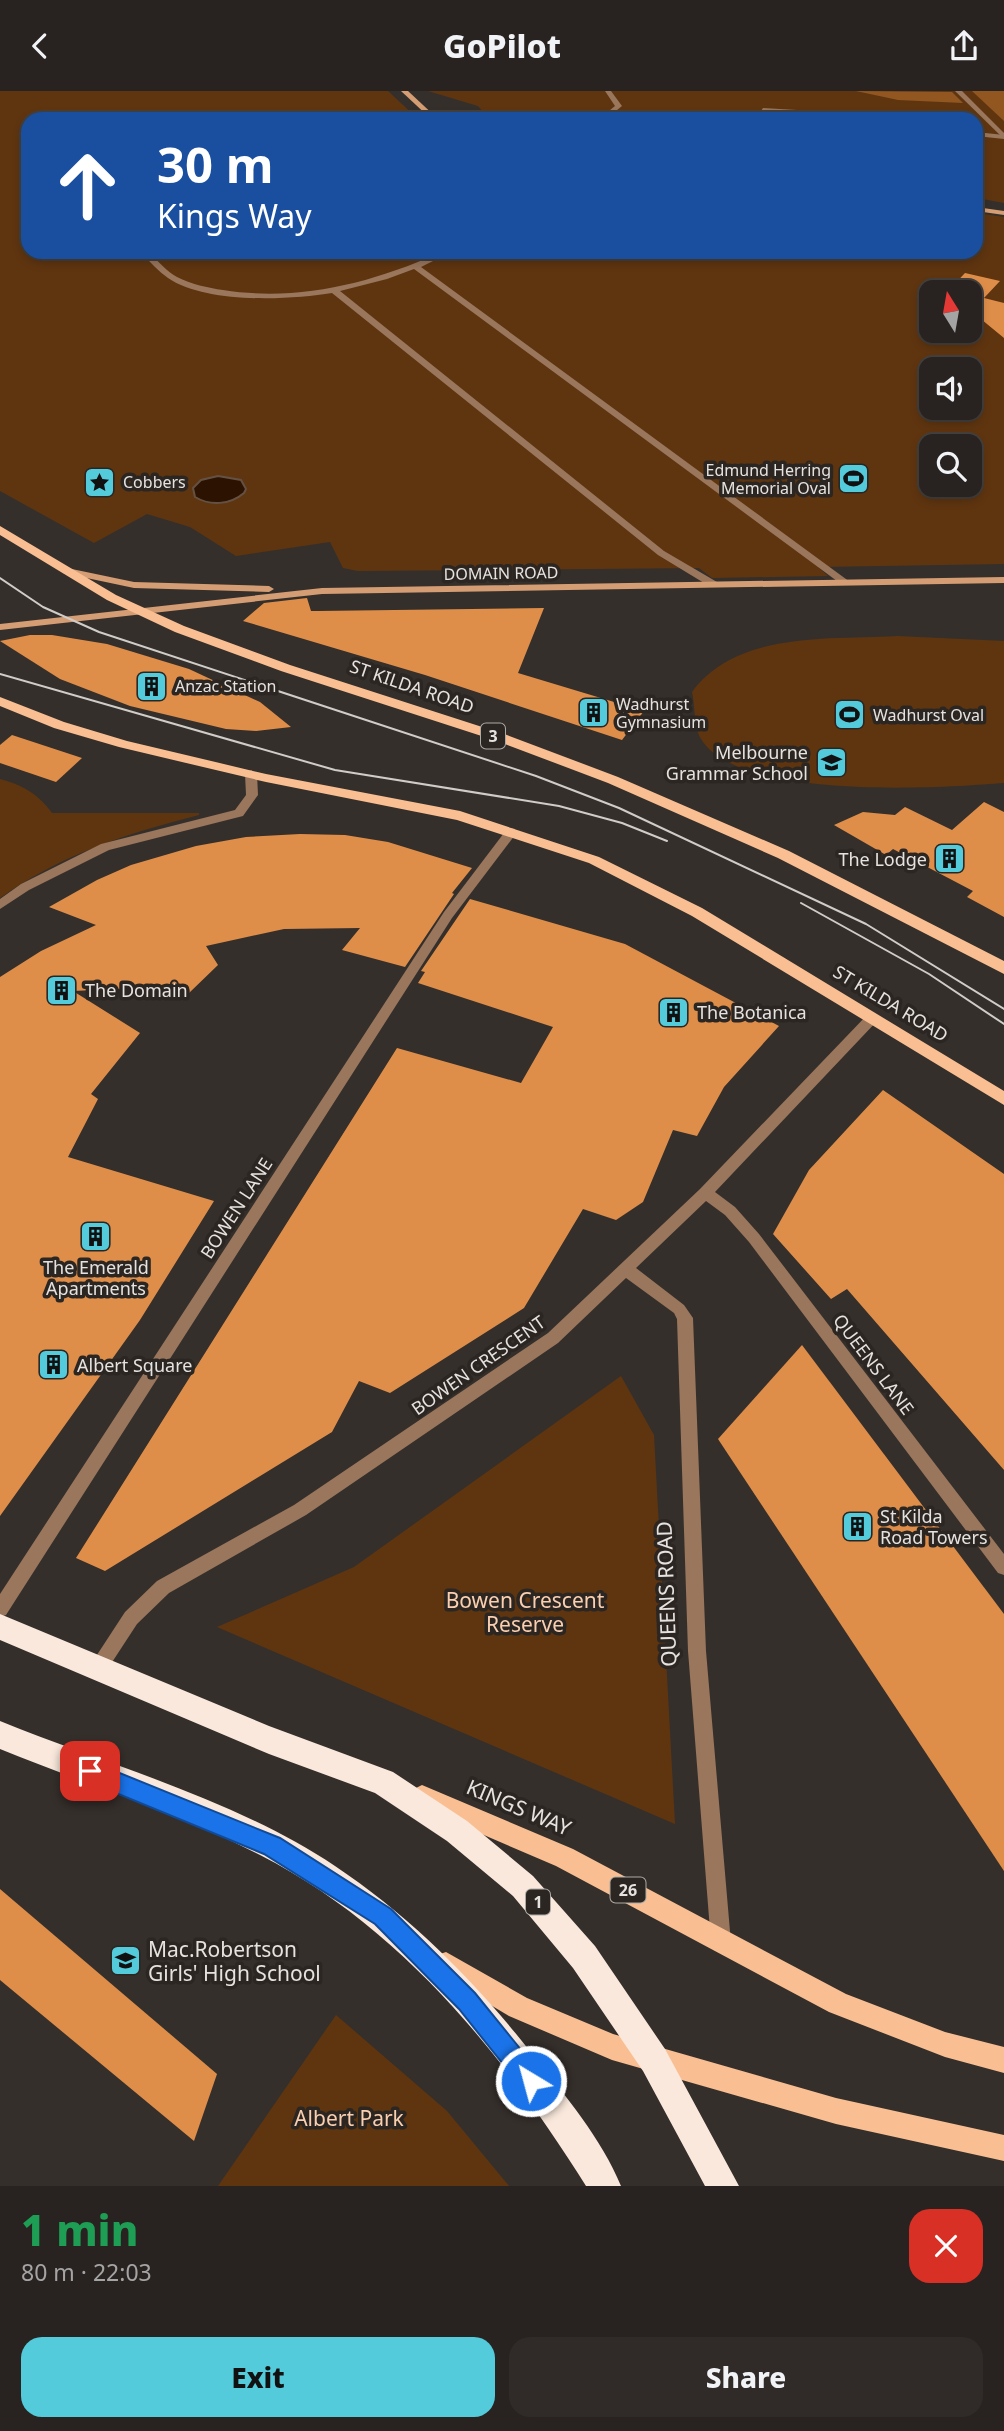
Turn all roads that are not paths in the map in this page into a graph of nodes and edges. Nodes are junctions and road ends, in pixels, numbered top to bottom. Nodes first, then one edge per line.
1 (404, 91) edge
2 (608, 91) edge
3 (958, 91) edge
4 (763, 110) dead end
5 (427, 112) edge
6 (611, 112) edge
7 (797, 112) edge
8 (979, 112) edge
9 (983, 116) edge
10 (983, 135) edge
11 (1004, 137) edge
12 (983, 209) edge
13 (1004, 213) edge
14 (152, 259) edge
15 (433, 259) edge
16 (416, 267) junction
17 (235, 285) dead end
18 (335, 291) junction
19 (229, 293) junction
20 (0, 530) edge
21 (66, 570) junction
22 (1004, 580) edge
23 (845, 582) junction
24 (713, 585) junction
25 (322, 591) junction
26 (139, 611) junction
27 (0, 627) edge
28 (0, 701) edge
29 (251, 774) junction
30 (511, 832) junction
31 (0, 905) edge
32 (1004, 968) edge
33 (873, 1017) junction
34 (1004, 1099) edge
35 (705, 1193) junction
36 (626, 1269) junction
37 (1004, 1566) edge
38 (0, 1609) edge
39 (0, 1627) edge
40 (99, 1667) junction
41 (0, 1735) edge
42 (383, 1782) junction
43 (401, 1931) junction
44 (721, 1943) junction
45 (654, 2060) junction
46 (1004, 2060) edge
47 (1004, 2148) edge
48 (605, 2186) edge
49 (723, 2186) edge

1 - 5 street
2 - 6 street
3 - 8 street
4 - 7 street
9 - 11 street
10 - 11 street
12 - 13 street
14 - 19 street
15 - 16 street
16 - 18 street
16 - 23 street
17 - 19 street
18 - 19 street
18 - 24 street
20 - 21 main road, ST KILDA ROAD / 3
21 - 25 street
21 - 26 main road, ST KILDA ROAD / 3
22 - 23 street, DOMAIN ROAD
23 - 24 street, DOMAIN ROAD
24 - 25 street, DOMAIN ROAD
25 - 26 street, DOMAIN ROAD
26 - 27 street, DOMAIN ROAD
26 - 32 main road, ST KILDA ROAD / 3
28 - 29 main road, ST KILDA ROAD
29 - 30 main road, ST KILDA ROAD
29 - 31 street
30 - 33 main road, ST KILDA ROAD
30 - 38 street, BOWEN LANE
33 - 34 main road, ST KILDA ROAD
33 - 35 street, BOWEN CRESCENT
35 - 36 street, BOWEN CRESCENT
35 - 37 street, QUEENS LANE
36 - 40 street, BOWEN CRESCENT
36 - 44 street, QUEENS ROAD
39 - 40 highway, KINGS WAY / 1
40 - 42 highway, KINGS WAY / 1
41 - 43 highway
42 - 44 main road, KINGS WAY / 26
42 - 45 highway, 1
43 - 45 main road
43 - 48 highway
44 - 46 main road, KINGS WAY / 26
45 - 47 main road
45 - 49 highway, 1

